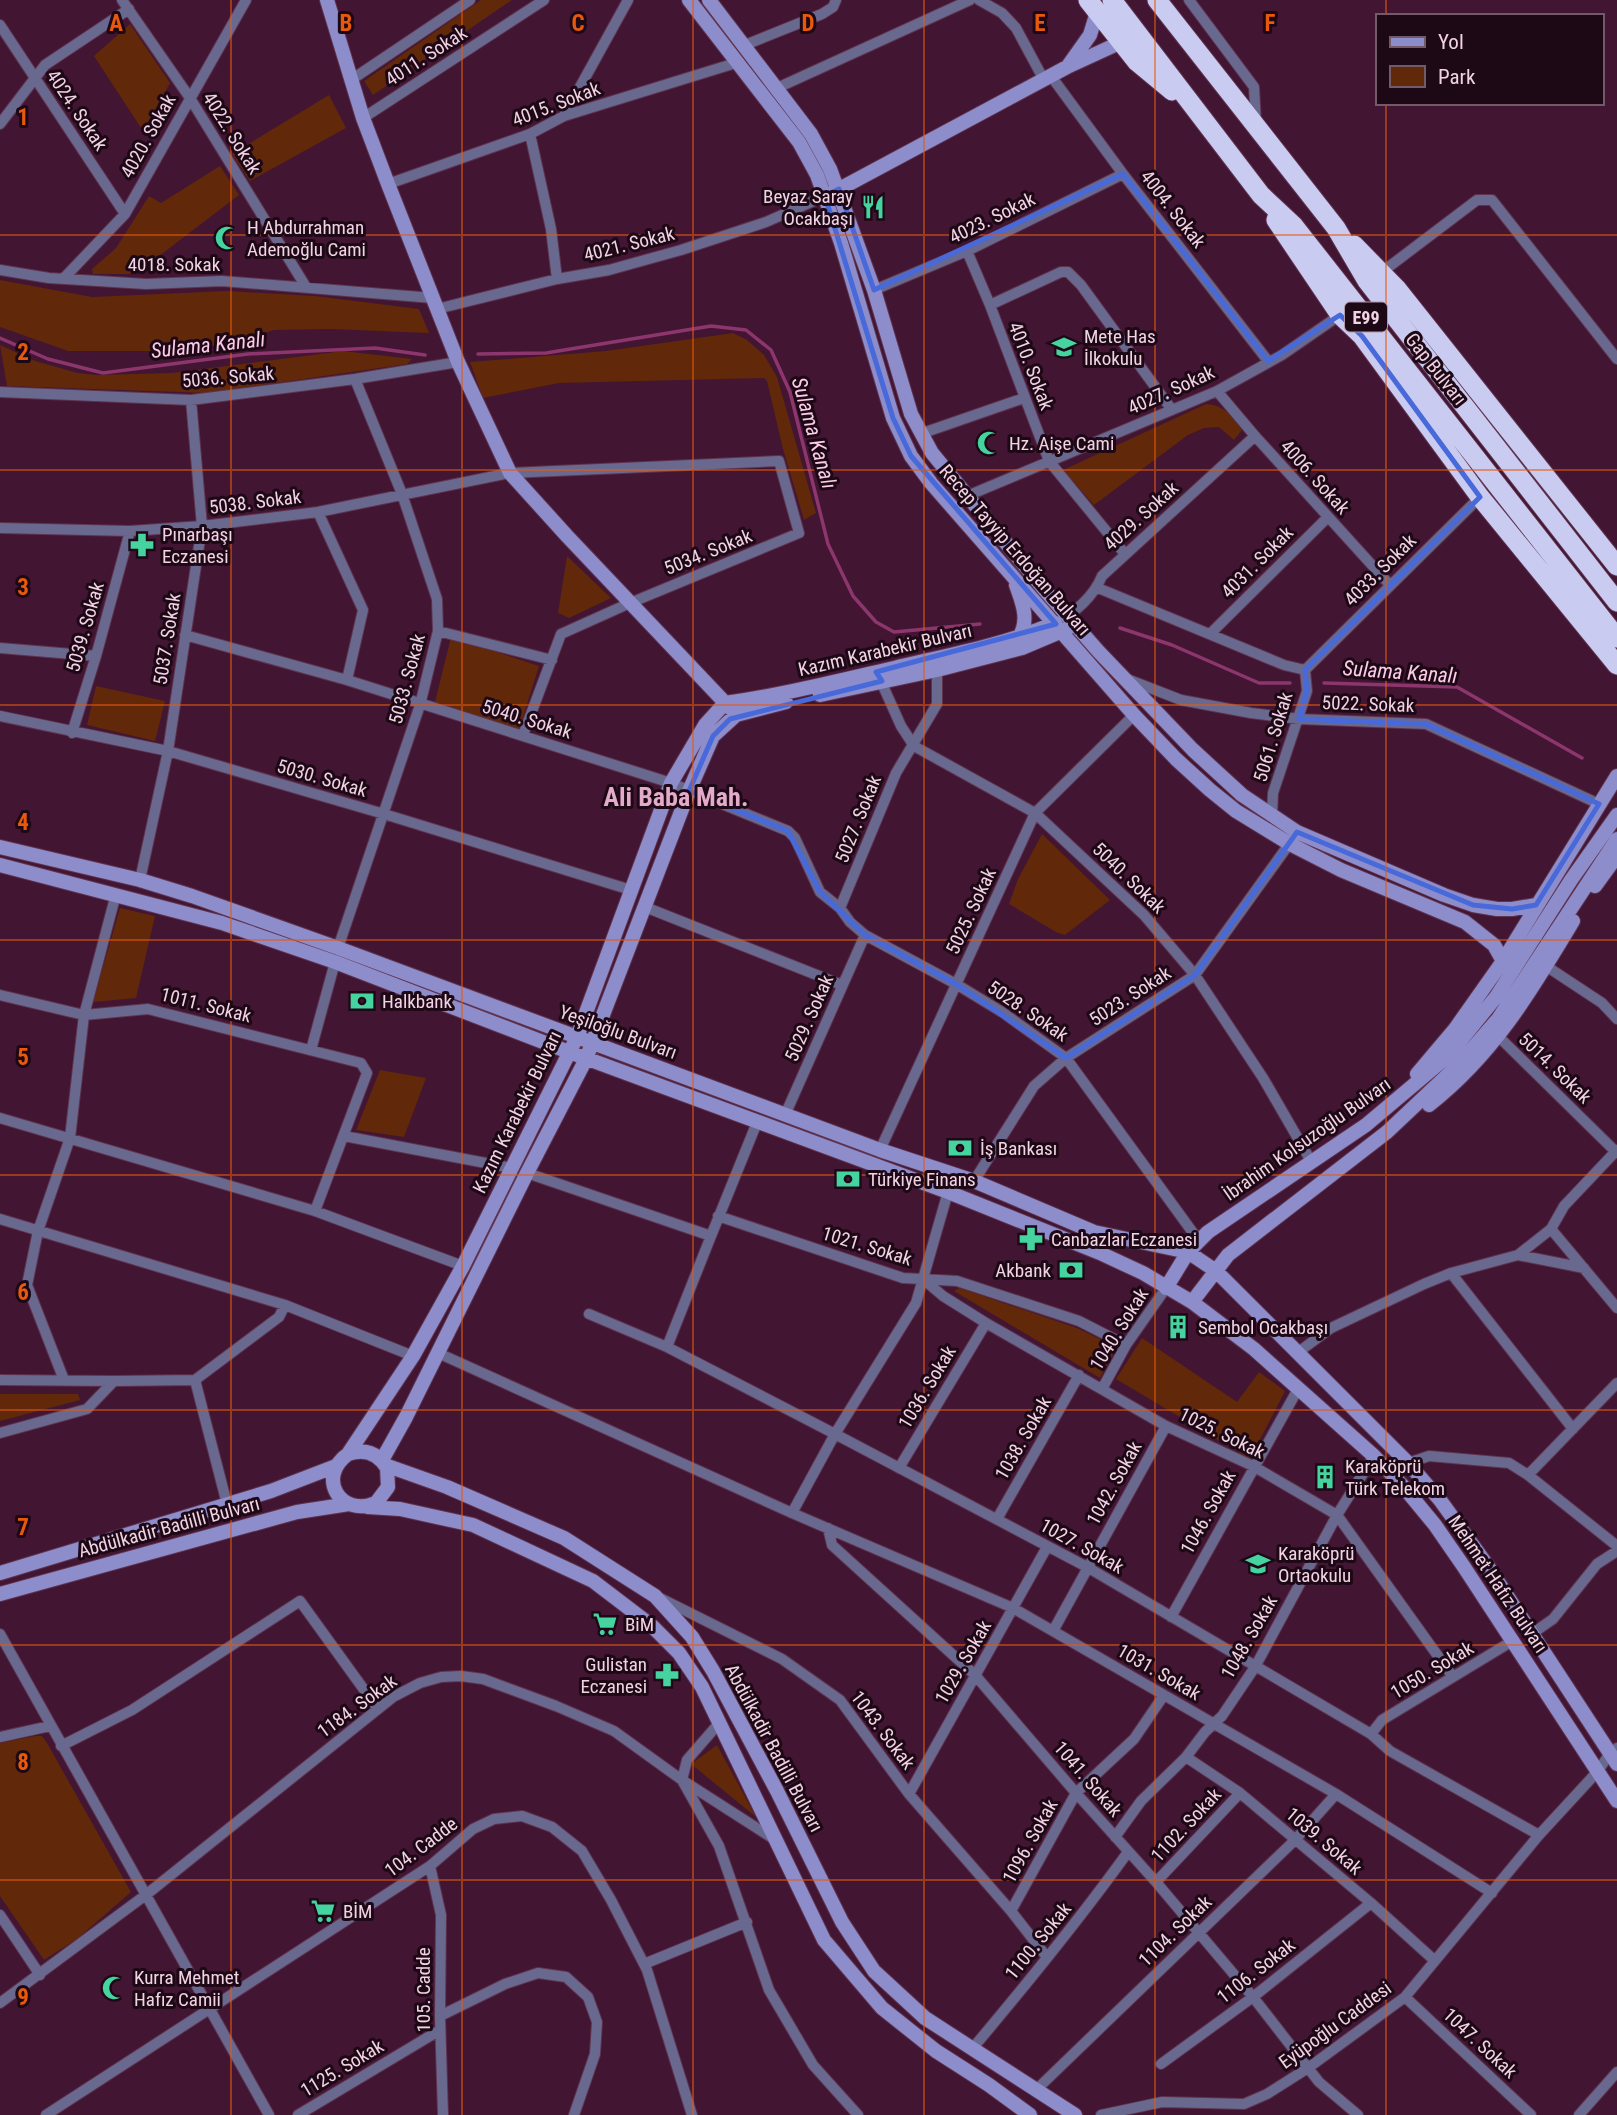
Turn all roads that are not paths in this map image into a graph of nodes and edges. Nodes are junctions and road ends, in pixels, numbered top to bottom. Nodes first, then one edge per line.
1 (246, 0) edge
2 (327, 0) edge
3 (470, 0) edge
4 (544, 0) edge
5 (628, 0) edge
6 (689, 0) edge
7 (709, 0) edge
8 (836, 0) edge
9 (970, 0) edge
10 (979, 0) edge
11 (1157, 0) edge
12 (1189, 0) edge
13 (1099, 4) edge
14 (126, 5) edge
15 (0, 25) edge
16 (1130, 38) junction
17 (745, 45) junction
18 (739, 62) junction
19 (1067, 67) junction
20 (35, 78) junction
21 (1048, 78) junction
22 (351, 80) junction
23 (777, 88) junction
24 (190, 98) junction
25 (564, 116) junction
26 (363, 118) junction
27 (0, 124) edge
28 (1256, 126) junction
29 (530, 134) junction
30 (1123, 174) junction
31 (388, 184) junction
32 (839, 189) junction
33 (1261, 195) junction
34 (825, 196) junction
35 (125, 214) junction
36 (1336, 228) junction
37 (967, 251) junction
38 (0, 270) edge
39 (1381, 272) junction
40 (64, 278) junction
41 (557, 279) junction
42 (306, 287) junction
43 (874, 290) junction
44 (435, 304) junction
45 (990, 304) junction
46 (1340, 315) junction
47 (1617, 359) edge
48 (458, 362) junction
49 (1268, 362) junction
50 (355, 379) junction
51 (1217, 391) junction
52 (0, 392) edge
53 (1024, 398) junction
54 (191, 400) junction
55 (1172, 410) junction
56 (920, 434) junction
57 (1255, 436) junction
58 (1049, 461) junction
59 (510, 473) junction
60 (402, 494) junction
61 (967, 496) junction
62 (1480, 497) junction
63 (318, 512) junction
64 (1328, 517) junction
65 (202, 526) junction
66 (0, 528) edge
67 (130, 531) junction
68 (799, 533) joint
69 (1125, 554) junction
70 (1617, 566) edge
71 (1014, 577) junction
72 (1390, 584) junction
73 (1098, 588) junction
74 (1617, 602) edge
75 (630, 603) junction
76 (1065, 624) junction
77 (438, 631) junction
78 (1210, 633) junction
79 (185, 635) junction
80 (1019, 637) junction
81 (1617, 638) edge
82 (0, 648) edge
83 (96, 656) junction
84 (552, 660) junction
85 (1617, 665) edge
86 (937, 670) junction
87 (1305, 670) junction
88 (879, 676) junction
89 (1124, 678) junction
90 (346, 680) junction
91 (725, 703) junction
92 (420, 705) junction
93 (736, 715) junction
94 (1134, 715) junction
95 (0, 716) edge
96 (1299, 719) junction
97 (72, 733) junction
98 (523, 735) junction
99 (914, 746) junction
100 (168, 751) junction
101 (1617, 776) edge
102 (671, 783) junction
103 (689, 791) junction
104 (1599, 804) junction
105 (1035, 813) junction
106 (384, 814) junction
107 (1272, 815) junction
108 (1617, 815) edge
109 (1294, 838) junction
110 (1617, 839) edge
111 (0, 847) edge
112 (1617, 856) edge
113 (0, 865) edge
114 (140, 880) junction
115 (631, 890) junction
116 (820, 892) joint
117 (116, 894) junction
118 (1536, 905) junction
119 (645, 907) junction
120 (840, 908) junction
121 (865, 935) junction
122 (1543, 937) junction
123 (336, 955) junction
124 (1503, 961) junction
125 (1546, 966) junction
126 (1195, 975) junction
127 (956, 984) junction
128 (842, 985) junction
129 (0, 995) edge
130 (84, 1015) junction
131 (1617, 1019) edge
132 (577, 1037) junction
133 (1499, 1037) junction
134 (593, 1042) junction
135 (311, 1050) junction
136 (569, 1052) junction
137 (1066, 1058) junction
138 (586, 1059) junction
139 (1411, 1088) junction
140 (785, 1115) junction
141 (0, 1118) edge
142 (758, 1120) junction
143 (1387, 1132) junction
144 (344, 1136) junction
145 (70, 1138) junction
146 (880, 1150) junction
147 (1617, 1151) edge
148 (1311, 1161) junction
149 (512, 1168) junction
150 (527, 1173) junction
151 (974, 1181) junction
152 (948, 1192) junction
153 (315, 1211) junction
154 (718, 1216) junction
155 (0, 1219) edge
156 (1551, 1229) junction
157 (38, 1231) junction
158 (711, 1236) junction
159 (1199, 1241) junction
160 (1188, 1252) junction
161 (1518, 1255) junction
162 (463, 1266) junction
163 (1584, 1268) junction
164 (1216, 1271) junction
165 (1451, 1273) junction
166 (923, 1279) junction
167 (1166, 1288) junction
168 (1192, 1302) junction
169 (285, 1305) junction
170 (1617, 1308) edge
171 (589, 1314) dead end
172 (986, 1323) junction
173 (1126, 1345) junction
174 (667, 1347) junction
175 (438, 1353) junction
176 (1297, 1353) junction
177 (413, 1356) junction
178 (1079, 1375) junction
179 (0, 1380) edge
180 (64, 1380) junction
181 (195, 1380) junction
182 (114, 1381) junction
183 (1617, 1383) edge
184 (1102, 1389) junction
185 (1298, 1389) junction
186 (1166, 1426) junction
187 (1573, 1429) junction
188 (0, 1433) edge
189 (835, 1434) junction
190 (348, 1454) junction
191 (1374, 1455) junction
192 (383, 1462) junction
193 (1408, 1463) junction
194 (336, 1466) junction
195 (1253, 1466) junction
196 (899, 1468) junction
197 (1528, 1475) junction
198 (227, 1504) junction
199 (349, 1504) junction
200 (367, 1506) junction
201 (792, 1513) junction
202 (1337, 1515) junction
203 (997, 1519) junction
204 (828, 1528) junction
205 (1047, 1547) junction
206 (1617, 1549) edge
207 (1087, 1567) junction
208 (0, 1573) edge
209 (0, 1594) edge
210 (655, 1595) junction
211 (1013, 1608) junction
212 (1171, 1617) junction
213 (1053, 1631) junction
214 (1533, 1633) junction
215 (0, 1634) edge
216 (1514, 1640) junction
217 (1255, 1667) junction
218 (975, 1675) junction
219 (1452, 1677) junction
220 (1164, 1695) junction
221 (378, 1709) junction
222 (720, 1723) junction
223 (1213, 1724) junction
224 (50, 1726) junction
225 (1371, 1734) junction
226 (0, 1737) edge
227 (61, 1746) junction
228 (1615, 1755) edge
229 (1186, 1757) junction
230 (1598, 1771) junction
231 (682, 1780) junction
232 (1076, 1793) junction
233 (1240, 1793) junction
234 (909, 1794) junction
235 (1336, 1794) junction
236 (1617, 1801) edge
237 (1539, 1835) junction
238 (1115, 1837) junction
239 (774, 1839) junction
240 (1295, 1840) junction
241 (1128, 1852) junction
242 (429, 1866) junction
243 (1156, 1882) junction
244 (1492, 1893) junction
245 (147, 1894) junction
246 (1371, 1903) junction
247 (1010, 1911) junction
248 (0, 1915) edge
249 (747, 1922) junction
250 (1199, 1933) junction
251 (1046, 1956) junction
252 (1434, 1959) junction
253 (644, 1964) junction
254 (40, 1975) junction
255 (1253, 1997) junction
256 (1405, 1997) junction
257 (0, 2003) edge
258 (210, 2010) junction
259 (440, 2017) junction
260 (440, 2029) junction
261 (972, 2049) junction
262 (1161, 2064) dead end
263 (1308, 2068) junction
264 (1617, 2072) edge
265 (1036, 2090) junction
266 (46, 2115) edge
267 (270, 2115) edge
268 (298, 2115) edge
269 (443, 2115) edge
270 (574, 2115) edge
271 (692, 2115) edge
272 (858, 2115) edge
273 (1030, 2115) edge
274 (1075, 2115) edge
275 (1101, 2115) edge
276 (1357, 2115) edge
277 (1531, 2115) edge
278 (1579, 2115) edge

1 - 24 street, 4020. Sokak
2 - 22 main road
3 - 22 street
4 - 26 street, 4011. Sokak
5 - 25 street
6 - 18 main road, Recep Tayyip Erdoğan Bulvarı
7 - 17 main road, Recep Tayyip Erdoğan Bulvarı
8 - 17 street
9 - 23 street
10 - 21 street, 4004. Sokak
11 - 28 highway, Gap Bulvarı
12 - 28 street
13 - 16 highway, Gap Bulvarı / E99
13 - 19 main road
14 - 20 street
14 - 24 street, 4022. Sokak
15 - 20 street, 4024. Sokak
16 - 19 main road
16 - 33 highway, Gap Bulvarı / E99
17 - 23 main road, Recep Tayyip Erdoğan Bulvarı
18 - 25 street, 4015. Sokak
18 - 34 main road, Recep Tayyip Erdoğan Bulvarı
19 - 21 main road
20 - 27 street
20 - 35 street, 4024. Sokak
21 - 30 street, 4004. Sokak
21 - 32 main road
22 - 26 main road
23 - 32 main road, Recep Tayyip Erdoğan Bulvarı
24 - 35 street, 4020. Sokak
24 - 42 street, 4022. Sokak
25 - 29 street, 4015. Sokak
26 - 31 main road
28 - 36 highway, Gap Bulvarı
29 - 31 street, 4015. Sokak
29 - 41 street
30 - 37 street, 4023. Sokak
30 - 49 street, 4004. Sokak
31 - 44 main road
32 - 34 main road
32 - 43 main road, Recep Tayyip Erdoğan Bulvarı
33 - 46 highway
33 - 81 highway, Gap Bulvarı / E99
34 - 41 street, 4021. Sokak
34 - 71 main road, Recep Tayyip Erdoğan Bulvarı
35 - 40 street, 4020. Sokak
36 - 39 highway
36 - 74 highway, Gap Bulvarı
37 - 43 street, 4023. Sokak
37 - 45 street, 4010. Sokak
38 - 40 street, 4018. Sokak
39 - 47 street
39 - 70 highway
40 - 42 street, 4018. Sokak
41 - 44 street, 4021. Sokak
42 - 44 street, 4018. Sokak
43 - 56 main road, Recep Tayyip Erdoğan Bulvarı
44 - 48 main road
45 - 53 street, 4010. Sokak
45 - 55 street
46 - 49 street, 4027. Sokak
46 - 62 highway
48 - 50 street, 5036. Sokak
48 - 59 main road
49 - 51 street, 4027. Sokak
50 - 54 street, 5036. Sokak
50 - 60 street, 5033. Sokak
51 - 55 street, 4027. Sokak
51 - 57 street, 4006. Sokak
52 - 54 street, 5036. Sokak
53 - 56 street
53 - 58 street, 4010. Sokak
54 - 65 street, 5037. Sokak
55 - 58 street, 4027. Sokak
56 - 61 main road, Recep Tayyip Erdoğan Bulvarı
57 - 64 street, 4006. Sokak
57 - 69 street, 4029. Sokak
58 - 61 street, 4027. Sokak
58 - 69 street, 4010. Sokak
59 - 60 street, 5038. Sokak
59 - 68 street, 5038. Sokak
59 - 75 main road
60 - 63 street, 5038. Sokak
60 - 77 street, 5033. Sokak
61 - 76 main road, Recep Tayyip Erdoğan Bulvarı
62 - 72 street, 4033. Sokak
62 - 85 highway
63 - 65 street, 5038. Sokak
63 - 90 street
64 - 72 street, 4006. Sokak
64 - 78 street, 4031. Sokak
65 - 67 street, 5038. Sokak
65 - 79 street, 5037. Sokak
66 - 67 street, 5038. Sokak
67 - 83 street, 5039. Sokak
68 - 75 street, 5034. Sokak
69 - 73 street, 4029. Sokak
71 - 76 main road, Recep Tayyip Erdoğan Bulvarı
71 - 80 main road
72 - 87 street, 4033. Sokak
73 - 76 street, 4029. Sokak
73 - 78 street
75 - 84 street, 5034. Sokak
75 - 91 main road
76 - 80 main road, Kazım Karabekir Bulvarı
76 - 86 main road, Kazım Karabekir Bulvarı
76 - 89 main road, Recep Tayyip Erdoğan Bulvarı
76 - 94 main road, Recep Tayyip Erdoğan Bulvarı
77 - 84 street
77 - 92 street, 5033. Sokak
78 - 87 street
79 - 90 street, 5040. Sokak
79 - 100 street, 5037. Sokak
80 - 88 main road, Kazım Karabekir Bulvarı
82 - 83 street
83 - 97 street, 5039. Sokak
84 - 98 street, 5034. Sokak
86 - 88 main road, Kazım Karabekir Bulvarı
86 - 99 street, 5027. Sokak
87 - 96 street, 5061. Sokak
88 - 91 main road, Kazım Karabekir Bulvarı
88 - 93 main road, Kazım Karabekir Bulvarı
88 - 99 street
89 - 96 street, 5022. Sokak
89 - 107 main road, Recep Tayyip Erdoğan Bulvarı
90 - 92 street, 5040. Sokak
91 - 93 main road
91 - 102 main road, Kazım Karabekir Bulvarı
92 - 98 street, 5040. Sokak
92 - 106 street, 5033. Sokak
93 - 103 main road, Kazım Karabekir Bulvarı
94 - 105 street, 5025. Sokak
94 - 109 main road, Recep Tayyip Erdoğan Bulvarı
95 - 97 street, 5030. Sokak
96 - 104 street, 5022. Sokak
96 - 107 street, 5061. Sokak
97 - 100 street, 5030. Sokak
98 - 102 street, 5040. Sokak
99 - 105 street, 5040. Sokak
99 - 120 street, 5027. Sokak
100 - 106 street, 5030. Sokak
100 - 114 street, 5037. Sokak
101 - 104 main road
102 - 103 street, 5040. Sokak
102 - 115 main road, Kazım Karabekir Bulvarı
103 - 116 street, 5040. Sokak
103 - 119 main road, Kazım Karabekir Bulvarı
104 - 118 main road
105 - 126 street, 5040. Sokak
105 - 127 street, 5025. Sokak
106 - 115 street, 5030. Sokak
106 - 123 street, 5033. Sokak
107 - 109 main road, Recep Tayyip Erdoğan Bulvarı
108 - 122 main road, İbrahim Kolsuzoğlu Bulvarı
109 - 118 main road, Recep Tayyip Erdoğan Bulvarı
109 - 124 main road, Recep Tayyip Erdoğan Bulvarı
109 - 126 street, 5023. Sokak
110 - 122 main road, İbrahim Kolsuzoğlu Bulvarı
111 - 114 main road, Yeşiloğlu Bulvarı
112 - 125 main road
113 - 117 main road, Yeşiloğlu Bulvarı
114 - 123 main road, Yeşiloğlu Bulvarı
115 - 132 main road, Kazım Karabekir Bulvarı
116 - 120 street, 5028. Sokak
117 - 123 main road, Yeşiloğlu Bulvarı
117 - 130 street
118 - 124 main road
119 - 128 street
119 - 134 main road, Kazım Karabekir Bulvarı
120 - 121 street, 5028. Sokak
121 - 127 street, 5028. Sokak
121 - 128 street, 5029. Sokak
122 - 139 main road, İbrahim Kolsuzoğlu Bulvarı
122 - 143 main road, İbrahim Kolsuzoğlu Bulvarı
123 - 132 main road, Yeşiloğlu Bulvarı
123 - 135 street, 5033. Sokak
123 - 136 main road, Yeşiloğlu Bulvarı
124 - 139 main road
125 - 131 street
125 - 133 main road
126 - 137 street, 5023. Sokak
126 - 148 street, 5040. Sokak
127 - 137 street, 5028. Sokak
127 - 146 street, 5025. Sokak
128 - 140 street, 5029. Sokak
129 - 130 street, 1011. Sokak
130 - 135 street, 1011. Sokak
130 - 145 street
132 - 134 main road, Yeşiloğlu Bulvarı
132 - 136 main road, Kazım Karabekir Bulvarı
133 - 143 main road
133 - 147 street, 5014. Sokak
134 - 138 main road, Kazım Karabekir Bulvarı
134 - 140 main road, Yeşiloğlu Bulvarı
135 - 144 street, 1011. Sokak
136 - 138 main road, Yeşiloğlu Bulvarı
136 - 149 main road, Kazım Karabekir Bulvarı
137 - 151 street, 5023. Sokak
137 - 159 street, 5028. Sokak
138 - 142 main road, Yeşiloğlu Bulvarı
138 - 150 main road, Kazım Karabekir Bulvarı
139 - 148 main road, İbrahim Kolsuzoğlu Bulvarı
140 - 146 main road, Yeşiloğlu Bulvarı
141 - 145 street
142 - 152 main road, Yeşiloğlu Bulvarı
142 - 154 street
143 - 164 main road, İbrahim Kolsuzoğlu Bulvarı
144 - 149 street
144 - 153 street
145 - 153 street
145 - 157 street
146 - 151 main road, Yeşiloğlu Bulvarı
147 - 156 street
148 - 159 main road, İbrahim Kolsuzoğlu Bulvarı
149 - 162 main road, Kazım Karabekir Bulvarı
150 - 158 street
150 - 175 main road, Kazım Karabekir Bulvarı
151 - 160 main road, Yeşiloğlu Bulvarı
152 - 166 street
152 - 167 main road, Yeşiloğlu Bulvarı
153 - 162 street
154 - 158 street
154 - 166 street, 1021. Sokak
155 - 157 street
156 - 161 street
156 - 163 street
157 - 169 street
157 - 180 street
158 - 174 street
159 - 160 main road, İbrahim Kolsuzoğlu Bulvarı
160 - 164 main road, Yeşiloğlu Bulvarı
160 - 167 main road, İbrahim Kolsuzoğlu Bulvarı
161 - 163 street
161 - 165 street
162 - 177 main road, Kazım Karabekir Bulvarı
163 - 170 street
164 - 168 main road, İbrahim Kolsuzoğlu Bulvarı
164 - 176 main road, Mehmet Hafız Bulvarı
165 - 176 street
165 - 187 street
166 - 172 street, 1025. Sokak
166 - 173 street, 1021. Sokak
166 - 189 street
167 - 168 main road, Yeşiloğlu Bulvarı
167 - 173 street, 1040. Sokak
168 - 185 main road, Mehmet Hafız Bulvarı
169 - 177 street
169 - 181 street
171 - 174 street, 1027. Sokak
172 - 178 street, 1025. Sokak
172 - 196 street, 1036. Sokak
173 - 184 street, 1040. Sokak
174 - 189 street, 1027. Sokak
175 - 192 main road, Kazım Karabekir Bulvarı
175 - 201 street, 1031. Sokak
176 - 193 main road, Mehmet Hafız Bulvarı
177 - 190 main road, Kazım Karabekir Bulvarı
178 - 184 street, 1025. Sokak
178 - 203 street, 1038. Sokak
179 - 180 street
180 - 182 street
181 - 182 street
181 - 198 street
182 - 188 street
183 - 187 street
184 - 186 street, 1025. Sokak
185 - 191 main road, Mehmet Hafız Bulvarı
185 - 195 street, 1046. Sokak
186 - 195 street, 1025. Sokak
186 - 207 street, 1042. Sokak
187 - 197 street
189 - 196 street, 1027. Sokak
189 - 201 street
190 - 192 main road
190 - 194 main road
191 - 202 street, 1048. Sokak
191 - 216 main road, Mehmet Hafız Bulvarı
192 - 200 main road
192 - 210 main road, Abdülkadir Badilli Bulvarı
193 - 197 street
193 - 214 main road, Mehmet Hafız Bulvarı
194 - 198 main road, Abdülkadir Badilli Bulvarı
194 - 199 main road
195 - 202 street, 1025. Sokak
195 - 212 street, 1046. Sokak
196 - 203 street, 1027. Sokak
197 - 206 street
198 - 208 main road, Abdülkadir Badilli Bulvarı
199 - 200 main road
199 - 209 main road, Abdülkadir Badilli Bulvarı
200 - 222 main road, Abdülkadir Badilli Bulvarı
201 - 204 street, 1031. Sokak
202 - 217 street, 1048. Sokak
202 - 219 street, 1025. Sokak
203 - 205 street, 1027. Sokak
204 - 211 street, 1031. Sokak
204 - 218 street, 1041. Sokak
205 - 207 street, 1027. Sokak
205 - 211 street, 1029. Sokak
206 - 214 street
207 - 212 street, 1027. Sokak
207 - 213 street, 1042. Sokak
210 - 234 street, 1043. Sokak
210 - 261 main road, Abdülkadir Badilli Bulvarı
211 - 213 street, 1031. Sokak
211 - 218 street, 1029. Sokak
212 - 217 street, 1027. Sokak
213 - 220 street, 1031. Sokak
214 - 228 main road, Mehmet Hafız Bulvarı
215 - 224 street
216 - 219 street, 1050. Sokak
216 - 230 main road, Mehmet Hafız Bulvarı
217 - 223 street, 1048. Sokak
217 - 225 street, 1027. Sokak
218 - 232 street, 1041. Sokak
218 - 234 street, 1029. Sokak
219 - 225 street, 1050. Sokak
220 - 223 street, 1031. Sokak
220 - 232 street, 1096. Sokak
221 - 227 street
221 - 231 street, 1184. Sokak
221 - 245 street, 1184. Sokak
222 - 231 street
222 - 239 main road, Abdülkadir Badilli Bulvarı
223 - 229 street, 1048. Sokak
223 - 235 street, 1031. Sokak
224 - 226 street
224 - 227 street
225 - 237 street, 1027. Sokak
227 - 245 street
228 - 230 street, Eyüpoğlu Caddesi
229 - 233 street, 1039. Sokak
229 - 238 street, 1048. Sokak
230 - 236 main road, Mehmet Hafız Bulvarı
230 - 237 street, Eyüpoğlu Caddesi
231 - 239 street, 1184. Sokak
231 - 249 street
232 - 238 street, 1041. Sokak
232 - 247 street, 1096. Sokak
233 - 240 street, 1039. Sokak
233 - 243 street, 1102. Sokak
234 - 247 street, 1043. Sokak
235 - 240 street, 1104. Sokak
235 - 244 street, 1031. Sokak
237 - 244 street, Eyüpoğlu Caddesi
238 - 241 street, 1041. Sokak
239 - 273 main road, Abdülkadir Badilli Bulvarı
240 - 246 street, 1039. Sokak
240 - 250 street, 1104. Sokak
241 - 243 street, 1041. Sokak
241 - 251 street, 1100. Sokak
242 - 253 street, 104. Cadde
242 - 258 street, 104. Cadde
242 - 259 street, 105. Cadde
243 - 250 street, 1041. Sokak
244 - 252 street, Eyüpoğlu Caddesi
245 - 254 street, 1184. Sokak
245 - 258 street
246 - 252 street, 1039. Sokak
246 - 255 street, 1106. Sokak
247 - 251 street, 1043. Sokak
248 - 254 street
249 - 253 street
249 - 272 street
250 - 255 street, 1041. Sokak
250 - 265 street, 1104. Sokak
251 - 261 street, 1100. Sokak
252 - 256 street, Eyüpoğlu Caddesi
253 - 271 street, 104. Cadde
254 - 257 street, 1184. Sokak
255 - 262 street, 1106. Sokak
255 - 263 street, 1041. Sokak
256 - 263 street, Eyüpoğlu Caddesi
256 - 277 street, 1047. Sokak
258 - 266 street, 104. Cadde
258 - 267 street
259 - 260 street, 105. Cadde
259 - 270 street
260 - 268 street, 1125. Sokak
260 - 269 street, 105. Cadde
261 - 265 main road, Abdülkadir Badilli Bulvarı
263 - 275 street, Eyüpoğlu Caddesi
263 - 276 street, 1041. Sokak
264 - 278 street
265 - 274 main road, Abdülkadir Badilli Bulvarı

